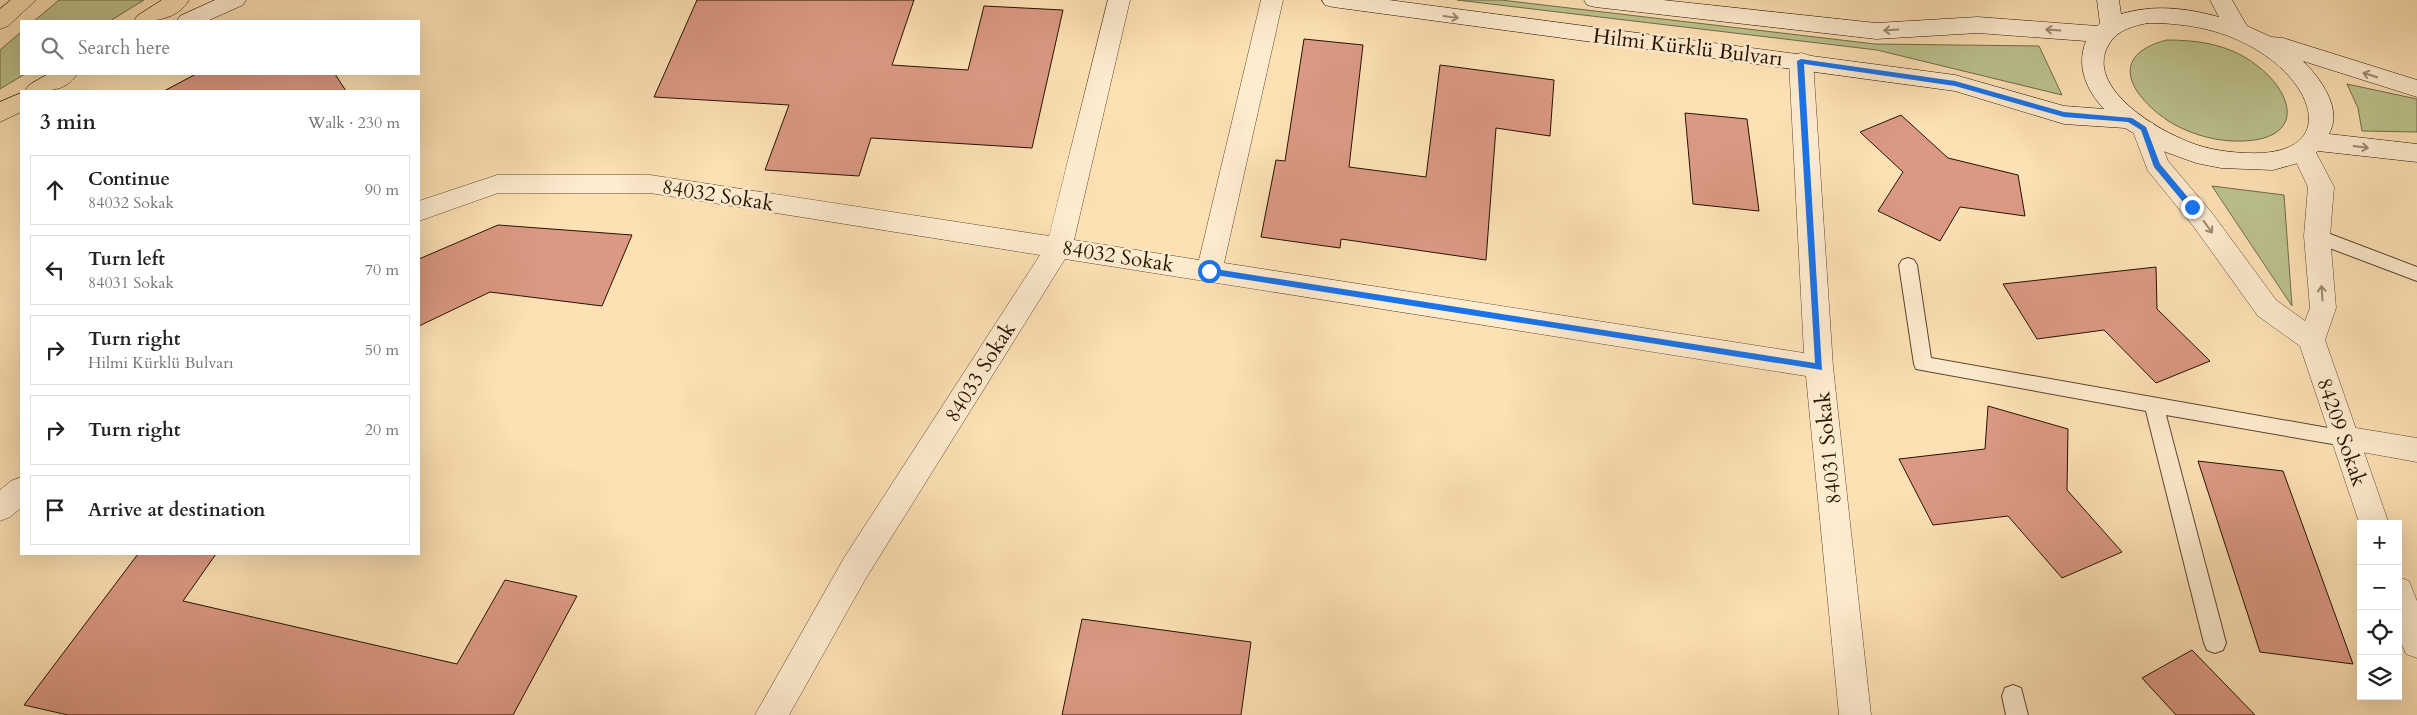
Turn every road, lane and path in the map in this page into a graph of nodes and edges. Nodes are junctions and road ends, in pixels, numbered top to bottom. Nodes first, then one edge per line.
1 (25, 0) edge
2 (178, 0) edge
3 (235, 0) edge
4 (1119, 0) edge
5 (1272, 0) edge
6 (1333, 0) edge
7 (1595, 0) edge
8 (2108, 0) edge
9 (2220, 0) edge
10 (147, 20) edge
11 (190, 20) edge
12 (0, 21) edge
13 (2107, 30) junction
14 (2247, 35) junction
15 (1801, 61) junction
16 (2417, 89) edge
17 (20, 102) edge
18 (0, 113) edge
19 (2137, 124) junction
20 (2308, 146) junction
21 (2417, 153) edge
22 (420, 210) edge
23 (2317, 236) junction
24 (1060, 247) junction
25 (1908, 265) dead end
26 (1209, 271) junction
27 (2417, 274) edge
28 (2311, 340) junction
29 (1819, 367) junction
30 (2154, 405) junction
31 (2344, 438) junction
32 (2417, 450) edge
33 (20, 491) edge
34 (0, 508) edge
35 (2373, 520) edge
36 (2402, 601) edge
37 (2215, 643) dead end
38 (2417, 643) edge
39 (771, 715) edge
40 (1855, 715) edge

1 - 12 main road
2 - 10 main road
3 - 11 street
4 - 24 street, 84033 Sokak
5 - 26 street
6 -> 15 street, Hilmi Kürklü Bulvarı
13 -> 7 street, Hilmi Kürklü Bulvarı
8 - 13 street
9 - 14 street
13 - 14 street
13 - 19 street
16 -> 14 street
14 - 20 street
15 - 19 street, Hilmi Kürklü Bulvarı
15 - 29 street, 84031 Sokak
17 - 18 main road
19 - 20 street
19 -> 28 street
20 -> 21 street
20 - 23 street
22 - 24 street, 84032 Sokak
23 - 27 lane
28 -> 23 street
24 - 26 street, 84032 Sokak
24 - 39 street, 84033 Sokak
25 - 30 lane
26 - 29 street, 84032 Sokak
28 - 31 street, 84209 Sokak
29 - 40 street, 84031 Sokak
30 - 31 lane
30 - 37 lane
31 - 32 street
31 - 35 street, 84209 Sokak
33 - 34 street
36 - 38 street

